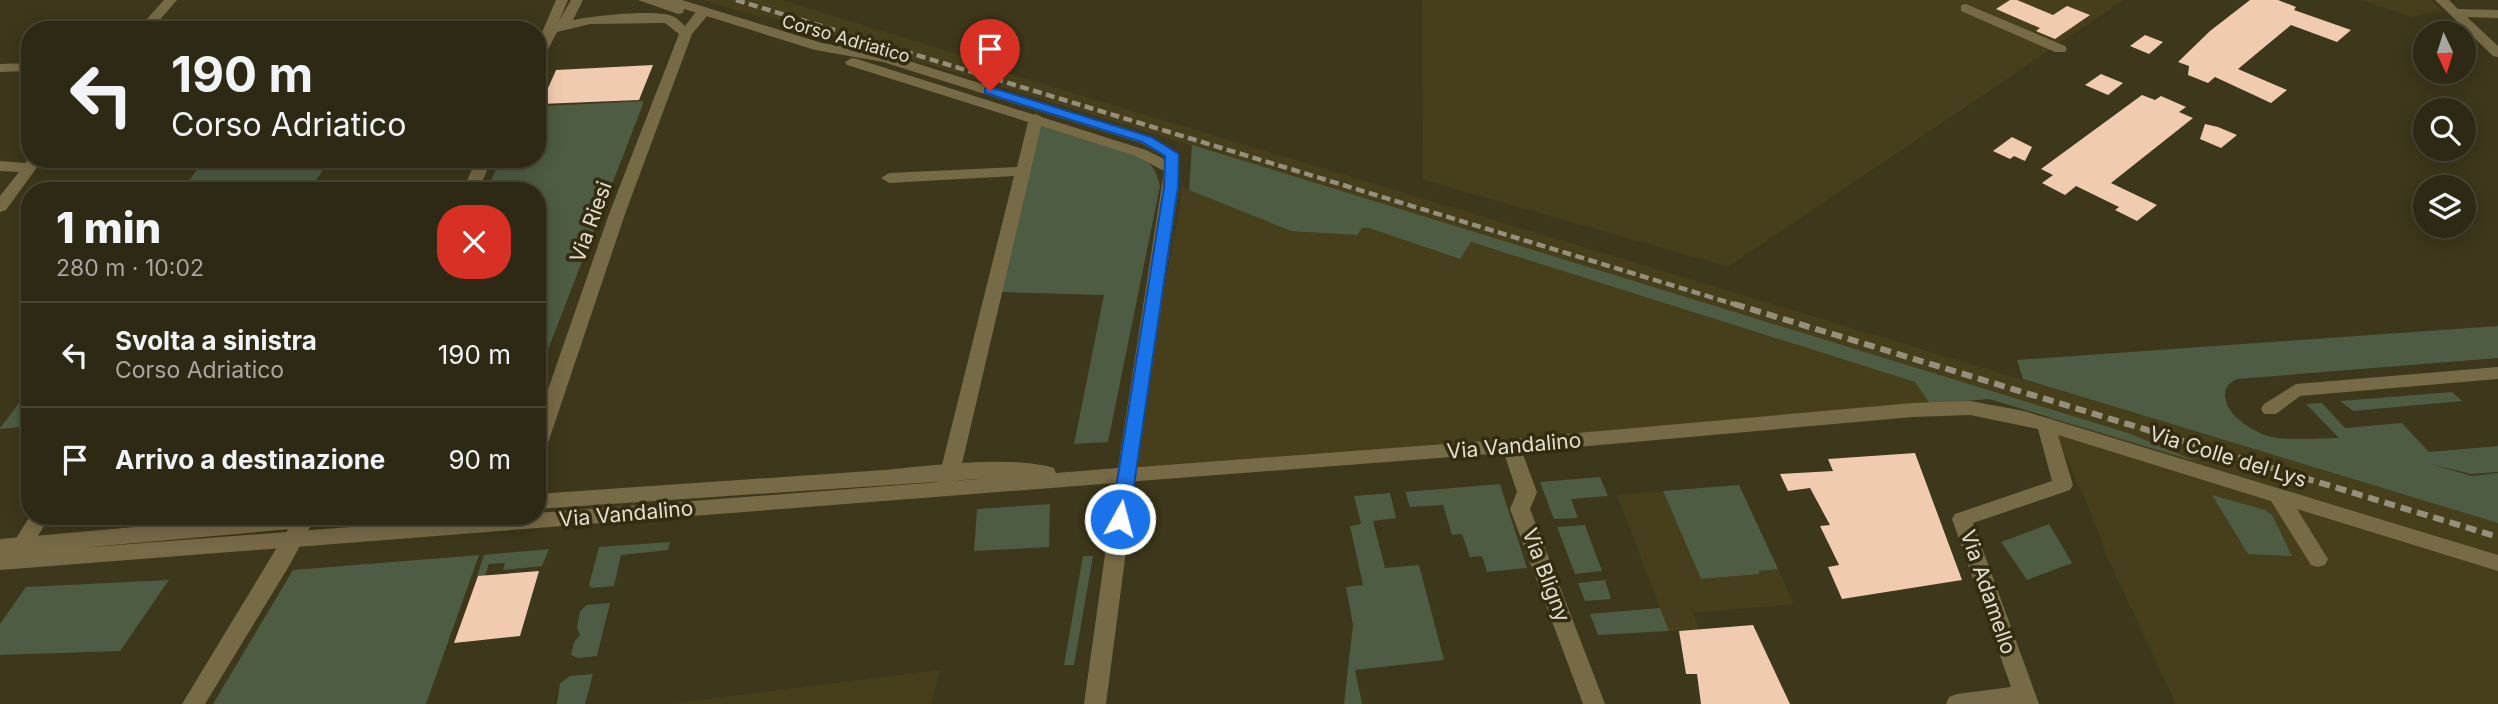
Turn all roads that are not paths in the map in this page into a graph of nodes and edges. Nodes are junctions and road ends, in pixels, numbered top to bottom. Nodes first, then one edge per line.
1 (171, 0) edge
2 (562, 0) edge
3 (578, 0) edge
4 (644, 0) edge
5 (669, 0) edge
6 (2441, 0) edge
7 (1966, 8) dead end
8 (2455, 13) junction
9 (2498, 14) edge
10 (699, 16) junction
11 (151, 21) edge
12 (686, 33) junction
13 (546, 34) edge
14 (2060, 49) dead end
15 (2498, 53) edge
16 (21, 67) edge
17 (0, 68) edge
18 (1036, 118) junction
19 (21, 165) edge
20 (0, 166) edge
21 (30, 168) edge
22 (1170, 168) junction
23 (1023, 171) junction
24 (889, 178) dead end
25 (0, 207) edge
26 (2498, 373) edge
27 (1942, 408) joint
28 (2270, 409) dead end
29 (546, 423) edge
30 (2046, 425) junction
31 (1511, 446) junction
32 (1126, 475) junction
33 (948, 480) junction
34 (2278, 496) junction
35 (546, 502) edge
36 (546, 517) edge
37 (34, 525) edge
38 (232, 525) edge
39 (302, 525) edge
40 (455, 525) edge
41 (295, 539) junction
42 (22, 545) junction
43 (0, 547) edge
44 (2318, 559) dead end
45 (0, 562) edge
46 (2498, 563) edge
47 (2026, 700) edge
48 (193, 704) edge
49 (1095, 704) edge
50 (1594, 704) edge
51 (1957, 704) edge

1 - 11 street
2 - 13 street
3 - 13 street
4 - 10 street, Corso Adriatico
5 - 22 street, Corso Adriatico
6 - 8 street
7 - 14 street
8 - 9 street
8 - 15 street
10 - 12 street, Via Riesi
10 - 18 street, Corso Adriatico
12 - 13 street
12 - 29 street, Via Riesi
16 - 17 street
18 - 22 street, Corso Adriatico
18 - 23 street
19 - 20 street
21 - 25 street
22 - 32 street
23 - 24 street
23 - 33 street
26 - 28 street
27 - 30 street, Via Colle del Lys
27 - 31 street, Via Vandalino
30 - 34 street, Via Colle del Lys
30 - 47 street, Via Adamello
31 - 32 street, Via Vandalino
31 - 50 street, Via Bligny
32 - 33 street, Via Vandalino
32 - 49 street
33 - 35 street, Via Vandalino
33 - 36 street, Via Vandalino
34 - 44 street
34 - 46 street, Via Colle del Lys
37 - 42 street
38 - 42 street
39 - 41 street
40 - 41 street, Via Vandalino
41 - 45 street, Via Vandalino
41 - 48 street
42 - 43 street
47 - 51 street

